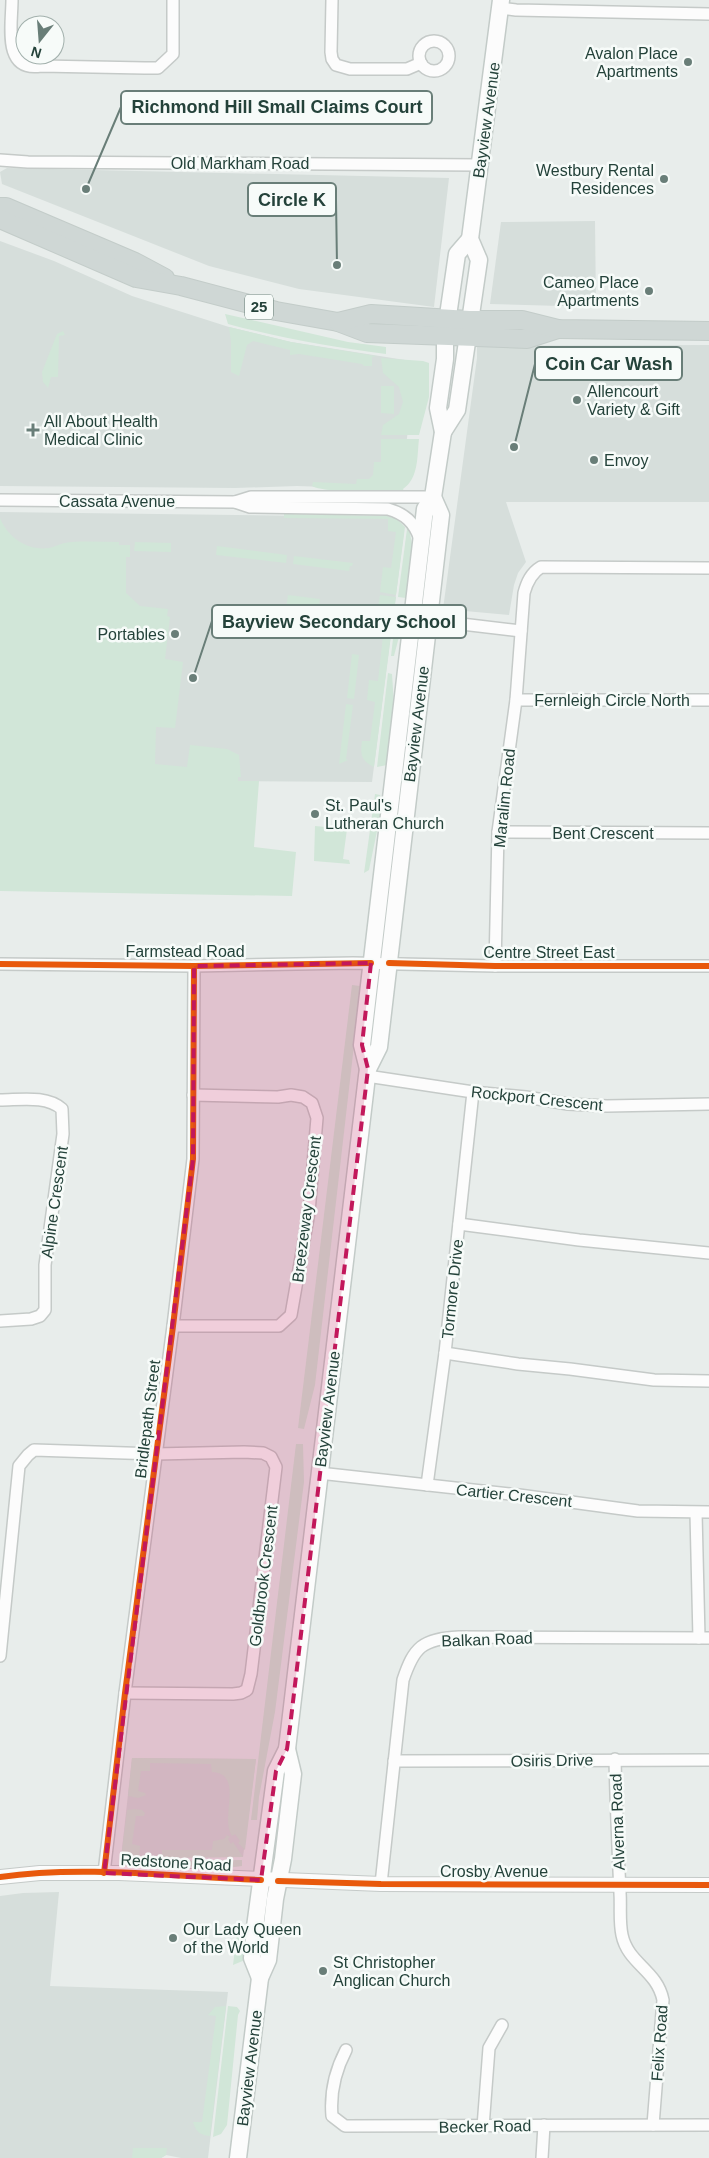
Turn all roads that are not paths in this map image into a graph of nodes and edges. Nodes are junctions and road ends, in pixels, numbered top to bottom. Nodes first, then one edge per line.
1 (12, 0) edge
2 (173, 0) edge
3 (332, 0) edge
4 (501, 4) edge
5 (709, 14) edge
6 (420, 63) dead end
7 (0, 160) edge
8 (480, 165) junction
9 (0, 209) edge
10 (470, 239) junction
11 (448, 318) junction
12 (469, 320) junction
13 (338, 322) junction
14 (558, 329) junction
15 (709, 331) edge
16 (445, 336) junction
17 (466, 338) junction
18 (443, 432) junction
19 (434, 498) junction
20 (0, 500) edge
21 (235, 502) junction
22 (421, 543) junction
23 (709, 568) edge
24 (428, 620) junction
25 (521, 630) junction
26 (516, 700) junction
27 (709, 700) edge
28 (498, 832) junction
29 (709, 833) edge
30 (371, 963) junction
31 (389, 963) junction
32 (0, 964) edge
33 (194, 966) junction
34 (495, 966) junction
35 (709, 966) edge
36 (367, 1073) junction
37 (473, 1092) junction
38 (193, 1095) junction
39 (0, 1100) edge
40 (709, 1104) edge
41 (458, 1224) junction
42 (709, 1253) edge
43 (0, 1321) edge
44 (173, 1326) junction
45 (445, 1353) junction
46 (709, 1381) edge
47 (156, 1454) junction
48 (319, 1472) junction
49 (427, 1485) junction
50 (709, 1512) edge
51 (696, 1513) junction
52 (704, 1638) edge
53 (0, 1656) edge
54 (125, 1692) junction
55 (287, 1749) junction
56 (615, 1759) junction
57 (709, 1760) edge
58 (394, 1761) junction
59 (104, 1873) junction
60 (0, 1877) edge
61 (261, 1880) junction
62 (278, 1881) junction
63 (381, 1884) junction
64 (709, 1884) edge
65 (620, 1885) junction
66 (260, 1978) junction
67 (502, 2025) dead end
68 (346, 2050) dead end
69 (544, 2124) junction
70 (653, 2125) junction
71 (709, 2125) edge
72 (482, 2127) junction
73 (238, 2158) edge
74 (542, 2158) edge

1 - 2 street
3 - 6 street
4 - 5 street
4 - 8 main road, Bayview Avenue
7 - 8 street, Old Markham Road
8 - 10 main road, Bayview Avenue
9 - 13 main road, 25
10 - 11 main road, Bayview Avenue
10 - 12 main road, Bayview Avenue
11 - 12 main road, 25
11 - 13 main road, 25
11 - 16 main road, Bayview Avenue
12 - 14 main road, 25
12 - 17 main road, Bayview Avenue
13 - 16 main road, 25
14 - 15 main road, 25
14 - 17 main road, 25
16 - 17 main road, 25
16 - 18 main road, Bayview Avenue
17 - 18 main road, Bayview Avenue
18 - 19 main road, Bayview Avenue
19 - 21 street, Cassata Avenue
19 - 22 main road, Bayview Avenue
19 - 24 main road, Bayview Avenue
20 - 21 street, Cassata Avenue
21 - 22 street, Cassata Avenue
22 - 30 main road, Bayview Avenue
23 - 25 street, Maralim Road
24 - 25 street
24 - 31 main road, Bayview Avenue
25 - 26 street, Maralim Road
26 - 27 street, Fernleigh Circle North
26 - 28 street, Maralim Road
28 - 29 street, Bent Crescent
28 - 34 street, Maralim Road
30 - 31 street, Centre Street East
30 - 33 street, Farmstead Road
30 - 36 main road, Bayview Avenue
31 - 34 street, Centre Street East
31 - 36 main road, Bayview Avenue
32 - 33 street, Farmstead Road
33 - 38 street, Bridlepath Street
34 - 35 street, Centre Street East
36 - 37 street, Rockport Crescent
36 - 48 main road, Bayview Avenue
37 - 40 street, Rockport Crescent
37 - 41 street, Tormore Drive
38 - 44 street, Bridlepath Street
38 - 44 street, Breezeway Crescent
39 - 43 street, Alpine Crescent
41 - 42 street
41 - 45 street, Tormore Drive
44 - 47 street, Bridlepath Street
45 - 46 street
45 - 49 street, Tormore Drive
47 - 53 street
47 - 54 street, Bridlepath Street
47 - 54 street, Goldbrook Crescent
48 - 49 street, Cartier Crescent
48 - 55 main road, Bayview Avenue
49 - 51 street, Cartier Crescent
50 - 51 street, Cartier Crescent
51 - 52 street
52 - 58 street, Balkan Road
54 - 59 street, Bridlepath Street
55 - 61 main road, Bayview Avenue
55 - 62 main road, Bayview Avenue
56 - 57 street, Osiris Drive
56 - 58 street, Osiris Drive
56 - 65 street, Alverna Road
58 - 63 street, Balkan Road
59 - 60 street, Redstone Road
59 - 61 street, Redstone Road
61 - 62 street, Redstone Road
61 - 66 main road, Bayview Avenue
62 - 63 street, Crosby Avenue
62 - 66 main road, Bayview Avenue
63 - 65 street, Crosby Avenue
64 - 65 street, Crosby Avenue
65 - 70 street, Felix Road
66 - 73 main road, Bayview Avenue
67 - 72 street
68 - 72 street, Becker Road
69 - 70 street, Becker Road
69 - 72 street, Becker Road
69 - 74 street
70 - 71 street, Becker Road

